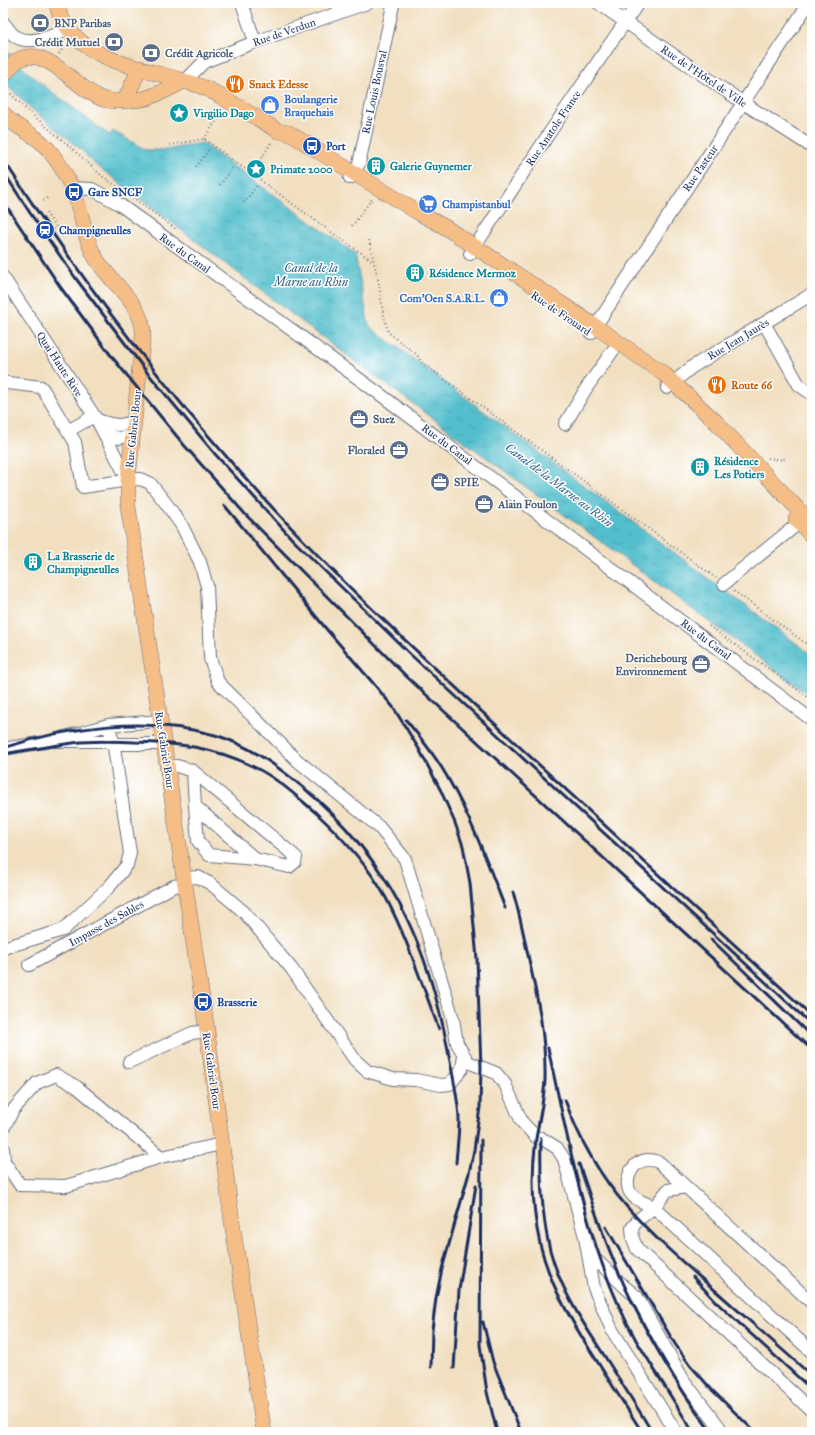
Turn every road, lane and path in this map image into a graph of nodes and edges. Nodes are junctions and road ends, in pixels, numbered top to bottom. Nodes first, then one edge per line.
1 (56, 3) edge
2 (242, 3) edge
3 (367, 3) edge
4 (392, 3) edge
5 (598, 3) edge
6 (638, 3) edge
7 (809, 3) edge
8 (3, 22) edge
9 (625, 22) junction
10 (69, 30) junction
11 (255, 42) junction
12 (64, 47) dead end
13 (52, 57) junction
14 (140, 68) junction
15 (3, 76) edge
16 (185, 81) junction
17 (3, 86) edge
18 (125, 100) junction
19 (743, 103) junction
20 (223, 111) dead end
21 (5, 116) edge
22 (276, 136) junction
23 (204, 139) junction
24 (170, 145) dead end
25 (812, 147) edge
26 (210, 148) dead end
27 (234, 166) dead end
28 (196, 167) dead end
29 (252, 175) junction
30 (352, 175) junction
31 (112, 184) dead end
32 (258, 184) dead end
33 (220, 185) dead end
34 (72, 188) junction
35 (376, 194) junction
36 (47, 198) dead end
37 (43, 201) dead end
38 (244, 203) dead end
39 (46, 213) dead end
40 (352, 226) dead end
41 (42, 237) dead end
42 (369, 240) dead end
43 (472, 250) junction
44 (373, 261) junction
45 (3, 277) edge
46 (812, 294) edge
47 (764, 323) junction
48 (593, 330) junction
49 (614, 349) junction
50 (3, 384) edge
51 (670, 385) junction
52 (812, 394) edge
53 (96, 418) junction
54 (565, 424) dead end
55 (133, 428) junction
56 (68, 431) junction
57 (105, 435) junction
58 (128, 480) junction
59 (806, 521) edge
60 (812, 536) edge
61 (724, 584) junction
62 (812, 648) edge
63 (160, 720) junction
64 (812, 720) edge
65 (108, 725) junction
66 (51, 741) junction
67 (113, 743) junction
68 (164, 744) junction
69 (3, 749) edge
70 (167, 766) junction
71 (193, 771) junction
72 (195, 806) junction
73 (255, 859) junction
74 (185, 881) junction
75 (3, 948) edge
76 (29, 965) dead end
77 (207, 1031) junction
78 (464, 1056) junction
79 (129, 1062) dead end
80 (3, 1129) edge
81 (222, 1144) junction
82 (3, 1148) edge
83 (161, 1157) junction
84 (686, 1187) junction
85 (654, 1207) junction
86 (585, 1237) junction
87 (812, 1303) edge
88 (812, 1352) edge
89 (812, 1411) edge
90 (264, 1432) edge
91 (676, 1432) edge
92 (723, 1432) edge

1 - 10 main road, Rue de Frouard
2 - 11 street
3 - 11 street, Rue de Verdun
4 - 30 street, Rue Louis Bousval
5 - 9 street, Rue de l'Hôtel de Ville
6 - 9 street, Rue Anatole France
7 - 19 street, Rue Pasteur
8 - 10 street
9 - 19 street, Rue de l'Hôtel de Ville
9 - 43 street, Rue Anatole France
10 - 14 main road, Rue de Frouard
11 - 16 street, Rue de Verdun
12 - 13 path
13 - 15 main road
13 - 18 main road
14 - 16 main road, Rue de Frouard
14 - 18 main road
16 - 18 main road
16 - 22 main road, Rue de Frouard
17 - 31 path
19 - 25 street, Rue de l'Hôtel de Ville
19 - 48 street, Rue Pasteur
20 - 23 path
21 - 34 main road, Rue Gabriel Bour
22 - 29 path
22 - 30 main road, Rue de Frouard
23 - 24 path
23 - 29 path
26 - 28 path
27 - 33 path
29 - 44 path
30 - 35 main road, Rue de Frouard
30 - 43 main road, Rue de Frouard
32 - 38 path
34 - 55 main road, Rue Gabriel Bour
34 - 64 street, Rue du Canal
35 - 40 path
35 - 43 main road, Rue de Frouard
36 - 37 path
39 - 41 path, bridge
42 - 44 path
43 - 48 main road, Rue de Frouard
44 - 61 path
45 - 53 street, Quai Haute Rive
46 - 47 street, Rue Jean Jaurès
47 - 51 street, Rue Jean Jaurès
47 - 52 street
48 - 49 main road, Rue de Frouard
48 - 51 main road, Rue de Frouard
49 - 51 main road, Rue de Frouard
49 - 54 street
50 - 56 street
51 - 59 main road, Rue de Frouard
53 - 55 street
53 - 56 street
53 - 57 street, Quai Haute Rive
55 - 57 street
55 - 58 main road, Rue Gabriel Bour
56 - 58 street
57 - 58 street, Quai Haute Rive
58 - 63 main road, Rue Gabriel Bour
58 - 78 street
59 - 60 main road, Rue de Frouard
59 - 61 street
61 - 62 path
63 - 65 street
63 - 68 main road, Rue Gabriel Bour
65 - 66 street
65 - 67 street
66 - 67 street
66 - 69 street
67 - 68 street
67 - 75 street
68 - 70 main road, Rue Gabriel Bour
70 - 71 street
70 - 74 main road, Rue Gabriel Bour
71 - 72 street
71 - 73 street
72 - 73 street
72 - 73 street
74 - 76 street, Impasse des Sables
74 - 77 main road, Rue Gabriel Bour
74 - 78 street
77 - 79 street
77 - 81 main road, Rue Gabriel Bour
78 - 86 street
80 - 83 street
81 - 83 street
81 - 90 main road, Rue Gabriel Bour
82 - 83 street
84 - 85 street
84 - 85 street
84 - 87 street
85 - 88 street
85 - 89 street
86 - 91 street
86 - 92 street

